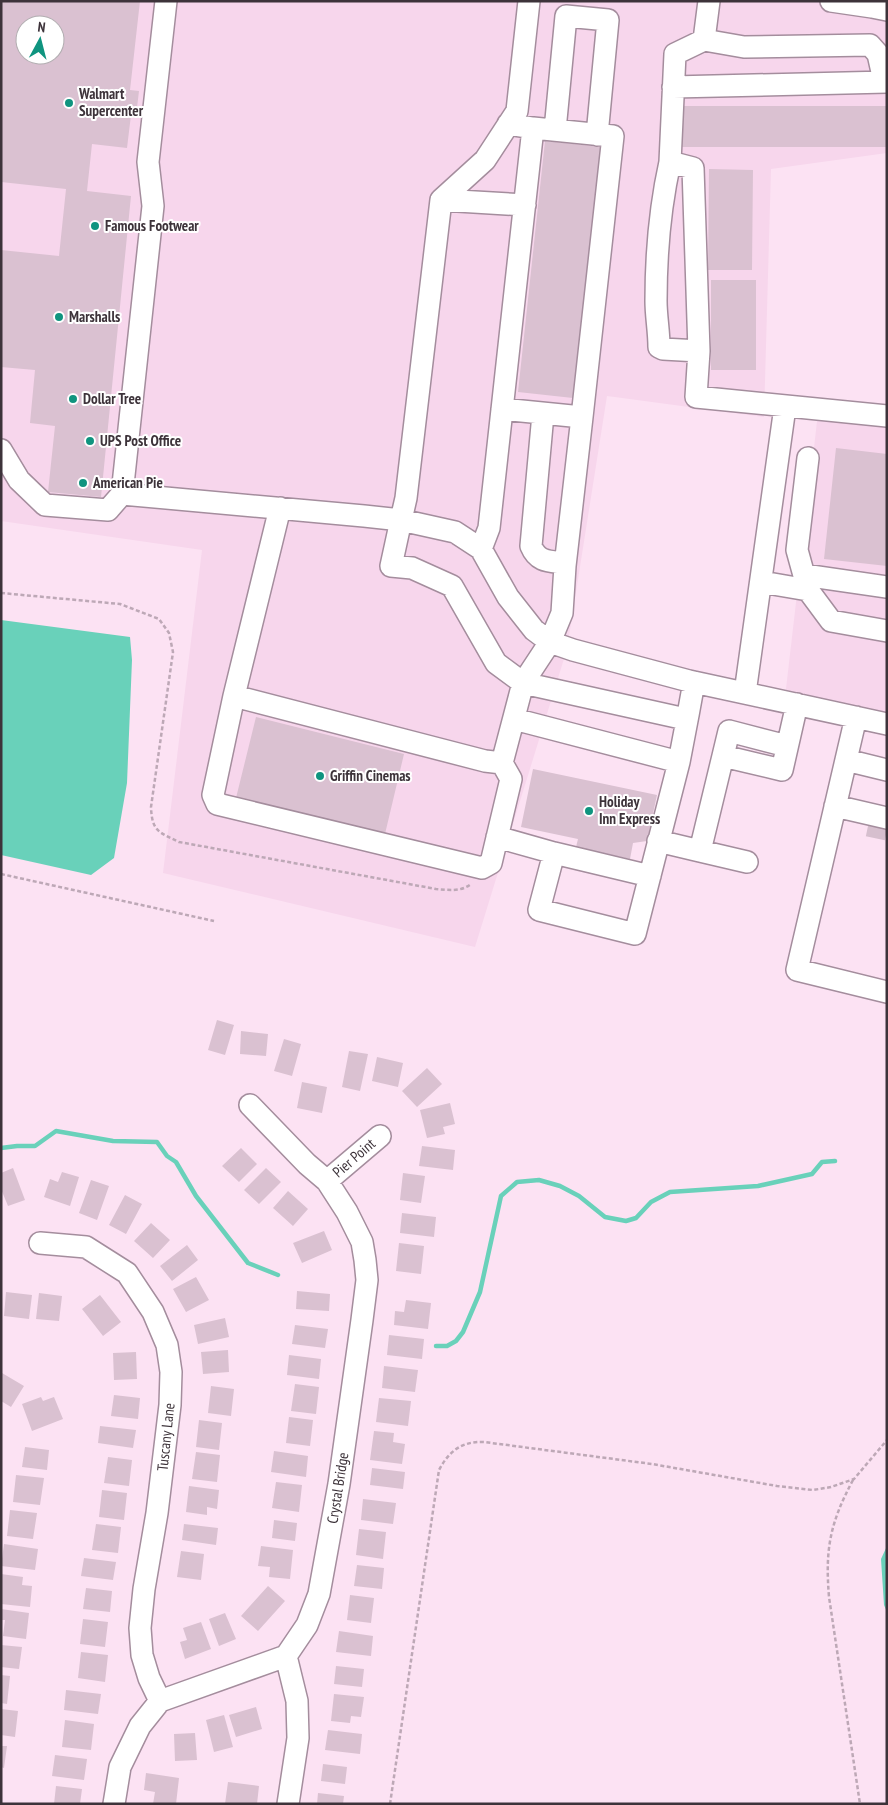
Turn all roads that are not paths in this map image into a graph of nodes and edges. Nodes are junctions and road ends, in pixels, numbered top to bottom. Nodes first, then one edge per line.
1 (166, 1) edge
2 (529, 1) edge
3 (709, 1) edge
4 (831, 1) edge
5 (886, 7) edge
6 (704, 40) junction
7 (885, 82) edge
8 (673, 87) junction
9 (508, 124) junction
10 (533, 128) junction
11 (555, 130) junction
12 (597, 135) junction
13 (670, 162) junction
14 (441, 200) junction
15 (525, 205) junction
16 (699, 351) junction
17 (785, 407) junction
18 (502, 410) junction
19 (544, 414) junction
20 (887, 416) edge
21 (582, 417) junction
22 (1, 450) edge
23 (808, 458) dead end
24 (122, 494) junction
25 (280, 508) junction
26 (401, 520) junction
27 (481, 549) junction
28 (566, 563) junction
29 (762, 582) junction
30 (806, 582) junction
31 (887, 587) edge
32 (887, 631) edge
33 (550, 642) junction
34 (694, 682) junction
35 (523, 683) junction
36 (745, 693) junction
37 (234, 696) junction
38 (797, 704) junction
39 (688, 715) junction
40 (856, 717) junction
41 (514, 719) junction
42 (887, 724) edge
43 (846, 760) junction
44 (679, 762) junction
45 (502, 763) junction
46 (887, 770) edge
47 (841, 807) junction
48 (877, 822) tunnel mouth
49 (497, 837) junction
50 (658, 841) junction
51 (700, 851) junction
52 (554, 852) junction
53 (747, 862) dead end
54 (650, 876) junction
55 (887, 992) edge
56 (250, 1105) dead end
57 (380, 1136) dead end
58 (327, 1181) junction
59 (40, 1243) dead end
60 (286, 1656) junction
61 (160, 1702) junction
62 (114, 1804) edge
63 (288, 1804) edge

1 - 24 street
2 - 9 street
3 - 6 street
4 - 5 street
6 - 7 street
6 - 8 street
7 - 8 street
8 - 13 street
9 - 10 street
9 - 14 street
10 - 11 street
10 - 15 street
11 - 12 street
11 - 12 street
12 - 21 street
13 - 16 street
13 - 16 street
14 - 15 street
14 - 26 street
15 - 18 street
16 - 17 street
17 - 20 street
17 - 29 street
18 - 19 street
18 - 27 street
19 - 21 street
19 - 28 street
21 - 28 street
22 - 24 street
23 - 30 street
24 - 25 street
25 - 26 street
25 - 37 street
26 - 27 street
26 - 35 street
27 - 33 street
28 - 33 street
29 - 30 street
29 - 36 street
30 - 31 street
30 - 32 street
33 - 34 street
33 - 35 street
34 - 36 street
34 - 39 street
35 - 39 street
35 - 41 street
36 - 38 street
37 - 45 street
37 - 49 street
38 - 40 street
38 - 51 street
39 - 44 street
40 - 42 street
40 - 43 street
41 - 44 street
41 - 45 street
43 - 46 street
43 - 47 street
44 - 50 street
45 - 49 street
47 - 48 street
47 - 55 street
49 - 52 street
50 - 51 street
50 - 54 street
51 - 53 street
52 - 54 street
52 - 54 street
56 - 58 street, Crystal Bridge
57 - 58 street, Pier Point
58 - 60 street, Crystal Bridge
59 - 61 street, Tuscany Lane
60 - 61 street
60 - 63 street
61 - 62 street

